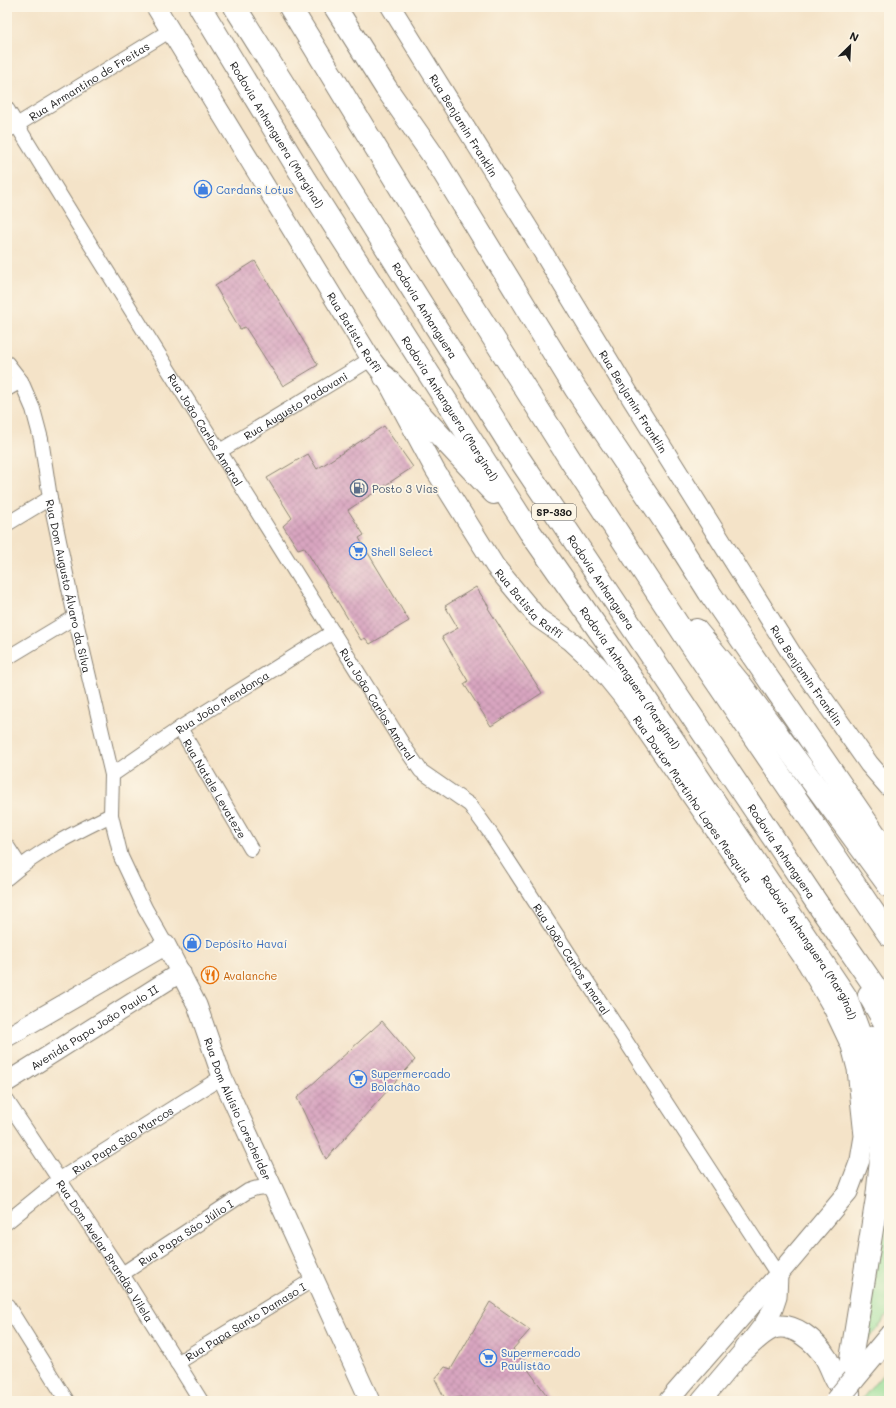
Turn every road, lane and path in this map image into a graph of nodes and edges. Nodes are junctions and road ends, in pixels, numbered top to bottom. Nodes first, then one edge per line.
1 (156, 7) edge
2 (200, 7) edge
3 (235, 7) edge
4 (290, 7) edge
5 (335, 7) edge
6 (391, 7) edge
7 (171, 30) junction
8 (7, 109) edge
9 (12, 128) edge
10 (371, 359) junction
11 (7, 363) edge
12 (385, 378) junction
13 (21, 381) junction
14 (7, 389) edge
15 (220, 451) junction
16 (573, 464) junction
17 (50, 498) junction
18 (7, 524) edge
19 (530, 532) junction
20 (75, 617) junction
21 (333, 632) junction
22 (571, 641) joint
23 (7, 658) edge
24 (180, 728) junction
25 (112, 775) junction
26 (889, 787) edge
27 (111, 815) junction
28 (7, 846) edge
29 (251, 849) dead end
30 (889, 854) edge
31 (20, 866) junction
32 (7, 878) edge
33 (889, 886) edge
34 (821, 908) junction
35 (889, 935) edge
36 (166, 945) junction
37 (181, 972) junction
38 (846, 997) junction
39 (889, 1007) edge
40 (889, 1030) edge
41 (7, 1037) edge
42 (889, 1068) edge
43 (222, 1077) junction
44 (7, 1082) edge
45 (7, 1101) edge
46 (262, 1168) junction
47 (60, 1179) junction
48 (248, 1191) junction
49 (273, 1191) junction
50 (7, 1222) edge
51 (122, 1274) junction
52 (778, 1275) junction
53 (314, 1280) junction
54 (7, 1305) edge
55 (889, 1337) edge
56 (745, 1349) junction
57 (177, 1363) junction
58 (844, 1399) edge
59 (66, 1401) edge
60 (201, 1401) edge
61 (370, 1401) edge
62 (668, 1401) edge
63 (701, 1401) edge

1 - 7 street, Rua Batista Raffi
2 - 19 highway, Rodovia Anhanguera (Marginal)
3 - 34 highway, Rodovia Anhanguera / SP-330
4 - 16 highway
5 - 30 highway
6 - 26 street, Rua Benjamin Franklin
7 - 9 street, Rua Armantino de Freitas
7 - 10 street, Rua Batista Raffi
8 - 9 street, Rua João Carlos Amaral
9 - 15 street, Rua João Carlos Amaral
10 - 12 street, Rua Batista Raffi
10 - 15 street, Rua Augusto Padovani
11 - 13 street, Rua Dom Augusto Álvaro da Silva
12 - 19 highway
12 - 22 street, Rua Batista Raffi
13 - 14 street
13 - 17 street, Rua Dom Augusto Álvaro da Silva
15 - 21 street, Rua João Carlos Amaral
16 - 33 highway
16 - 35 highway
17 - 18 street
17 - 20 street, Rua Dom Augusto Álvaro da Silva
19 - 38 highway, Rodovia Anhanguera (Marginal)
20 - 23 street
20 - 25 street, Rua Dom Augusto Álvaro da Silva
21 - 24 street, Rua João Mendonça
21 - 52 street, Rua João Carlos Amaral
22 - 52 street, Rua Doutor Martinho Lopes Mesquita
24 - 25 street, Rua João Mendonça
24 - 29 street, Rua Natale Levateze
25 - 27 street, Rua Dom Augusto Álvaro da Silva
27 - 31 street
27 - 36 street, Rua Dom Aluísio Lorscheider
28 - 31 street
31 - 32 street
34 - 39 highway, Rodovia Anhanguera / SP-330
34 - 40 highway
36 - 37 street, Rua Dom Aluísio Lorscheider
36 - 41 street
37 - 43 street, Rua Dom Aluísio Lorscheider
37 - 44 street, Avenida Papa João Paulo II
38 - 42 highway
38 - 58 highway, Rodovia Anhanguera (Marginal)
43 - 46 street, Rua Dom Aluísio Lorscheider
43 - 47 street, Rua Papa São Marcos
45 - 47 street, Rua Dom Avelar Brandão Vilela
46 - 48 street, Rua Papa São Júlio I
46 - 49 street, Rua Dom Aluísio Lorscheider
47 - 50 street, Rua Papa São Marcos
47 - 51 street, Rua Dom Avelar Brandão Vilela
48 - 49 street, Rua Papa São Júlio I
48 - 51 street, Rua Papa São Júlio I
49 - 53 street, Rua Dom Aluísio Lorscheider
51 - 57 street, Rua Dom Avelar Brandão Vilela
52 - 56 street
52 - 62 street, Rua Doutor Martinho Lopes Mesquita
53 - 57 street, Rua Papa Santo Damaso I
53 - 61 street, Rua Dom Aluísio Lorscheider
54 - 59 street
55 - 58 highway, bridge
56 - 58 highway
56 - 63 street
57 - 60 street, Rua Dom Avelar Brandão Vilela

